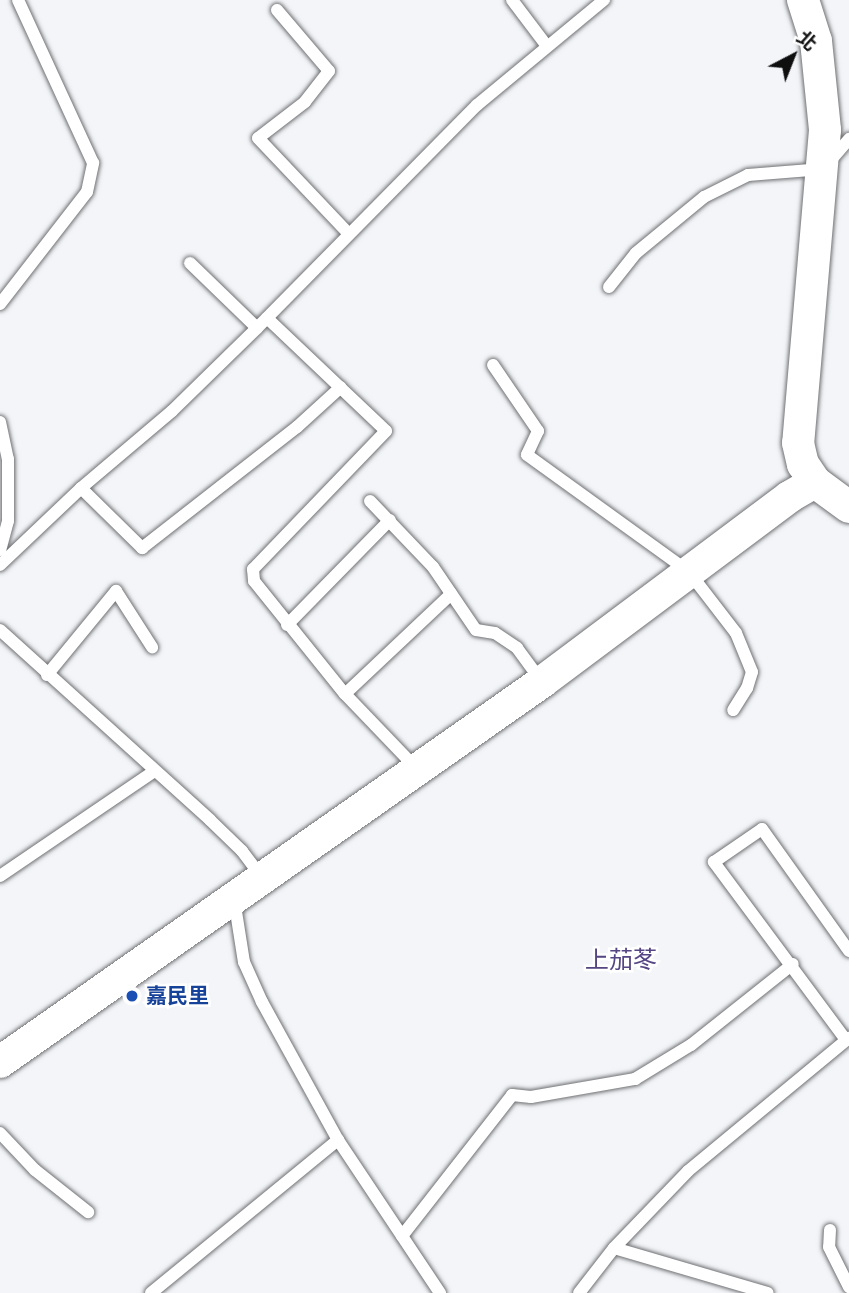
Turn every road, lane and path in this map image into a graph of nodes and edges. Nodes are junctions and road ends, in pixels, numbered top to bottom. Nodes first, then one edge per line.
1 (18, 0) edge
2 (512, 0) edge
3 (604, 0) edge
4 (803, 0) edge
5 (277, 10) dead end
6 (546, 45) junction
7 (849, 139) edge
8 (824, 169) junction
9 (348, 233) junction
10 (190, 263) dead end
11 (609, 287) dead end
12 (0, 304) edge
13 (267, 317) junction
14 (257, 328) junction
15 (493, 365) dead end
16 (341, 387) junction
17 (0, 422) edge
18 (815, 482) junction
19 (81, 488) junction
20 (370, 501) dead end
21 (849, 507) edge
22 (390, 520) junction
23 (0, 550) edge
24 (0, 565) edge
25 (689, 572) junction
26 (451, 594) junction
27 (287, 625) junction
28 (0, 630) edge
29 (152, 647) dead end
30 (47, 675) junction
31 (542, 682) junction
32 (345, 694) junction
33 (733, 710) dead end
34 (417, 769) junction
35 (153, 772) junction
36 (0, 876) edge
37 (263, 878) junction
38 (234, 898) junction
39 (849, 951) edge
40 (793, 964) junction
41 (848, 1039) edge
42 (0, 1062) edge
43 (0, 1133) edge
44 (338, 1140) junction
45 (88, 1212) dead end
46 (830, 1230) dead end
47 (402, 1236) junction
48 (614, 1248) junction
49 (849, 1287) edge
50 (150, 1293) edge
51 (440, 1293) edge
52 (579, 1293) edge
53 (768, 1293) edge

1 - 12 lane
2 - 6 lane
3 - 6 lane
4 - 8 street
5 - 9 lane
6 - 9 lane
7 - 8 lane
8 - 11 lane
8 - 18 street
9 - 13 lane
10 - 14 lane
13 - 14 lane
13 - 16 lane
14 - 19 lane
15 - 25 lane
16 - 19 lane
16 - 27 lane
17 - 23 lane
18 - 21 street
18 - 25 street
19 - 24 lane
20 - 22 lane
22 - 26 lane
22 - 27 lane
25 - 31 street
25 - 33 lane
26 - 31 lane
26 - 32 lane
27 - 32 lane
28 - 30 lane
29 - 30 lane
30 - 35 lane
31 - 34 street
32 - 34 lane
34 - 37 street
35 - 36 lane
35 - 37 lane
37 - 38 street
38 - 42 street
38 - 44 lane
39 - 40 lane
40 - 41 lane
40 - 47 lane
41 - 48 lane
43 - 45 lane
44 - 47 lane
44 - 50 lane
46 - 49 lane
47 - 51 lane
48 - 52 lane
48 - 53 lane

